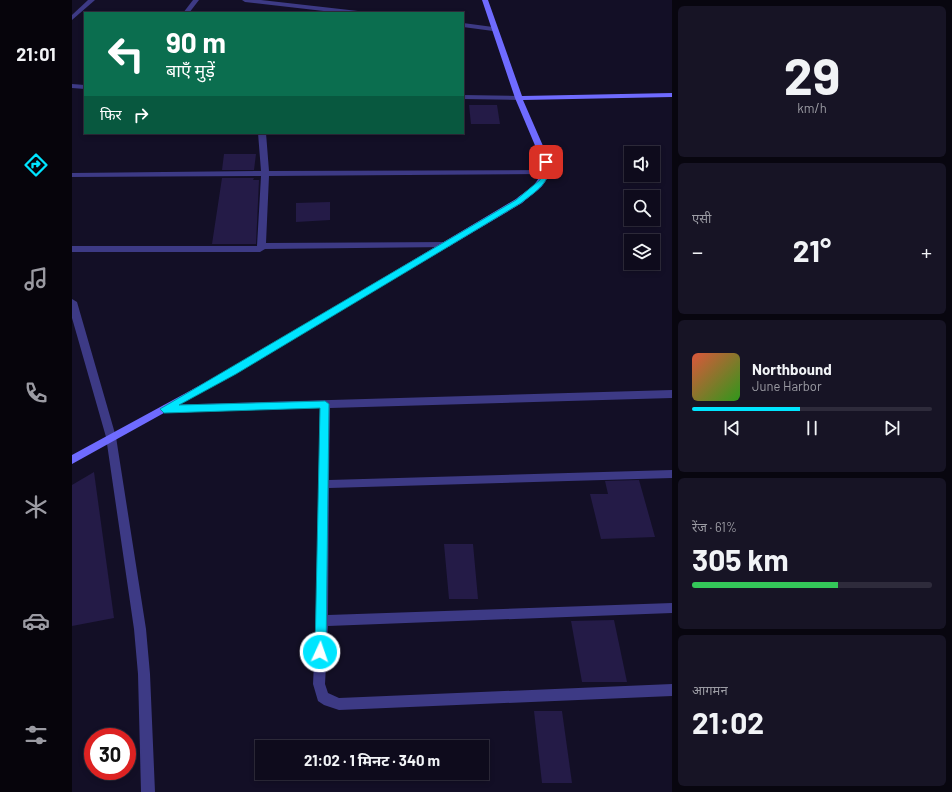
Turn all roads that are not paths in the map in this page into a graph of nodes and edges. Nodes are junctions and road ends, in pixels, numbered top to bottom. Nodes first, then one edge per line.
1 (92, 0) edge
2 (196, 0) edge
3 (245, 0) edge
4 (485, 0) edge
5 (187, 12) edge
6 (349, 12) edge
7 (72, 18) edge
8 (464, 25) edge
9 (493, 29) junction
10 (72, 86) edge
11 (84, 87) edge
12 (672, 95) edge
13 (464, 97) edge
14 (519, 98) junction
15 (262, 134) edge
16 (546, 172) junction
17 (72, 175) edge
18 (265, 175) junction
19 (449, 244) junction
20 (262, 246) junction
21 (72, 249) edge
22 (72, 302) edge
23 (672, 394) edge
24 (325, 404) junction
25 (164, 409) junction
26 (111, 437) junction
27 (72, 460) edge
28 (672, 474) edge
29 (324, 484) junction
30 (672, 608) edge
31 (322, 621) junction
32 (672, 690) edge
33 (148, 792) edge

1 - 7 street
2 - 5 street
3 - 6 street
4 - 9 street
8 - 9 street
9 - 14 street
10 - 11 street
12 - 14 street
13 - 14 street
14 - 16 street
15 - 18 street
16 - 18 street
16 - 19 street
17 - 18 street
18 - 20 street
19 - 20 street
19 - 25 street
20 - 21 street
22 - 26 street
23 - 24 street
24 - 25 street
24 - 29 street
25 - 26 street
26 - 27 street
26 - 33 street
28 - 29 street
29 - 31 street
30 - 31 street
31 - 32 street

